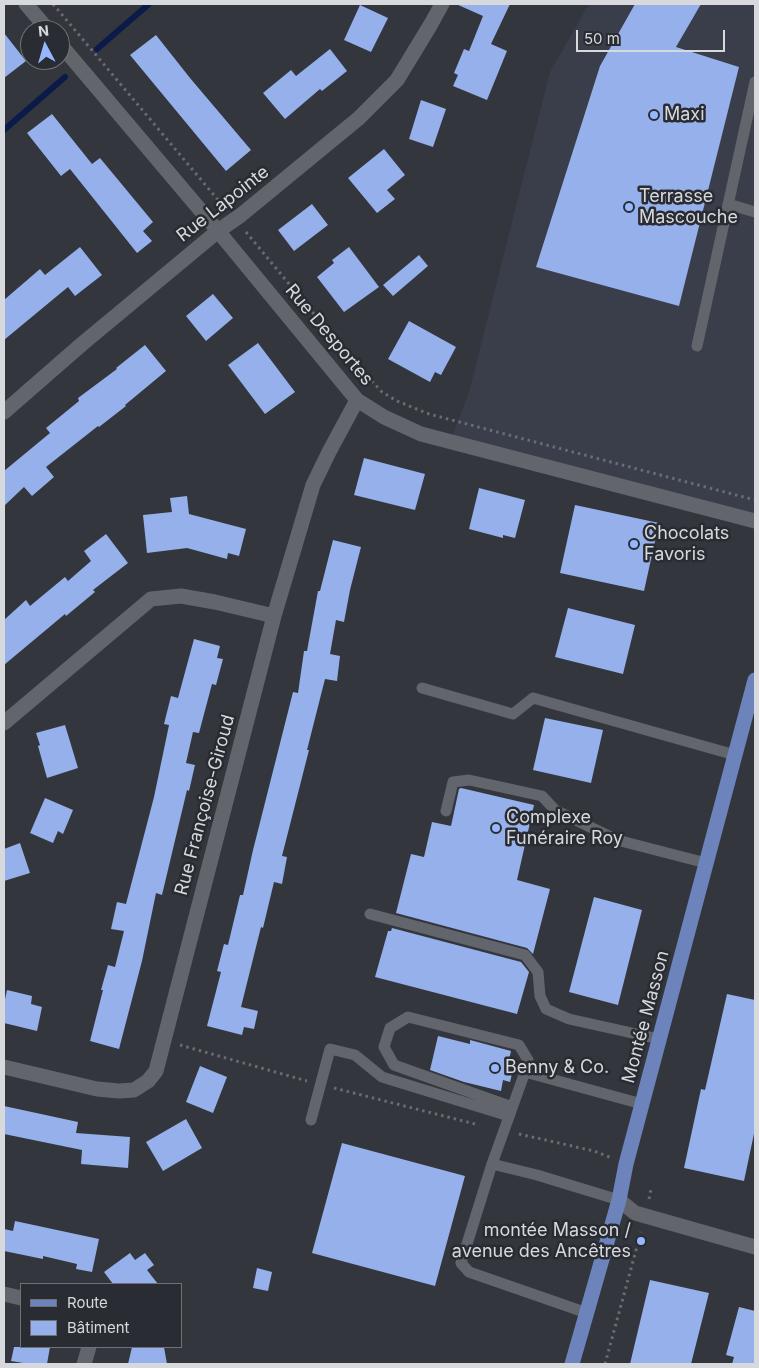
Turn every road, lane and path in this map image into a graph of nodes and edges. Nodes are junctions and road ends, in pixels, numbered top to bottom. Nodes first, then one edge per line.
1 (26, 4) edge
2 (53, 4) edge
3 (442, 4) edge
4 (40, 20) edge
5 (70, 56) edge
6 (755, 82) edge
7 (728, 204) junction
8 (224, 207) dead end
9 (755, 212) edge
10 (218, 231) junction
11 (246, 232) dead end
12 (697, 346) dead end
13 (358, 400) junction
14 (4, 412) edge
15 (755, 500) edge
16 (755, 521) edge
17 (274, 616) junction
18 (755, 680) edge
19 (422, 688) dead end
20 (4, 723) edge
21 (735, 755) junction
22 (446, 811) dead end
23 (706, 863) junction
24 (370, 914) dead end
25 (659, 1039) junction
26 (164, 1040) junction
27 (4, 1067) edge
28 (524, 1072) junction
29 (320, 1085) junction
30 (642, 1104) junction
31 (511, 1111) junction
32 (311, 1120) dead end
33 (504, 1130) junction
34 (492, 1164) junction
35 (626, 1164) junction
36 (619, 1200) junction
37 (639, 1244) dead end
38 (755, 1248) edge
39 (4, 1294) edge
40 (20, 1298) edge
41 (587, 1312) junction
42 (89, 1348) edge
43 (84, 1364) edge
44 (572, 1364) edge
45 (605, 1364) edge

1 - 4 street
2 - 8 path
3 - 10 street, Rue Lapointe
5 - 10 street, Rue Desportes
6 - 7 lane
7 - 9 lane
7 - 12 lane
10 - 13 street, Rue Desportes
10 - 14 street, Rue Lapointe
11 - 15 path
13 - 16 street, Rue Desportes
13 - 17 street, Rue Françoise-Giroud
17 - 20 street
17 - 26 street, Rue Françoise-Giroud
18 - 21 main road, Montée Masson
19 - 21 lane
21 - 23 main road, Montée Masson
22 - 23 lane
23 - 25 main road, Montée Masson
24 - 25 lane
25 - 30 main road, Montée Masson
26 - 27 street, Rue Françoise-Giroud
26 - 29 path
28 - 30 lane
28 - 31 lane
28 - 31 lane
29 - 31 lane
29 - 32 lane
29 - 33 path
30 - 35 main road, Montée Masson
31 - 33 lane
33 - 34 lane
33 - 35 path
34 - 36 lane
34 - 41 lane
35 - 36 main road, Montée Masson
36 - 38 street
36 - 41 main road, Montée Masson
37 - 45 path
39 - 40 street
41 - 44 main road, Montée Masson
42 - 43 street

